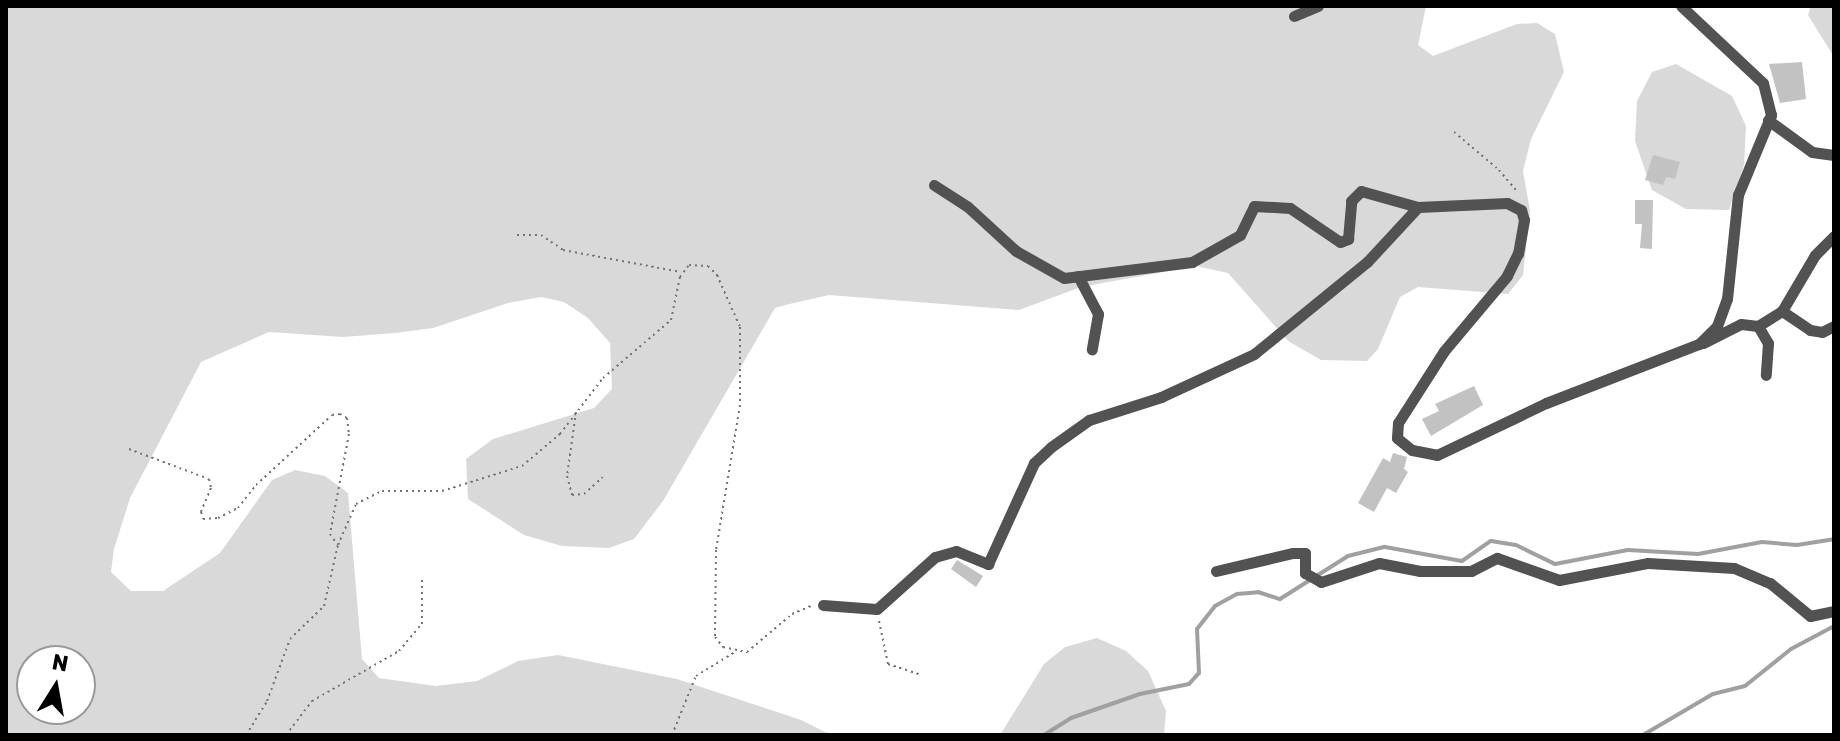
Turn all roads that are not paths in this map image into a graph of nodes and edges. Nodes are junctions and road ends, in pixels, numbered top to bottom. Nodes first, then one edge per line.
1 (1318, 6) edge
2 (1681, 6) edge
3 (1294, 16) dead end
4 (1768, 120) junction
5 (1834, 155) edge
6 (934, 185) dead end
7 (1418, 207) junction
8 (1834, 236) edge
9 (1078, 276) junction
10 (1782, 311) junction
11 (1758, 326) junction
12 (1834, 326) edge
13 (1699, 344) junction
14 (1092, 349) dead end
15 (1766, 375) dead end
16 (1216, 571) dead end
17 (823, 605) road end
18 (1834, 611) edge

1 - 3 street
2 - 4 street
4 - 5 street
4 - 13 street
6 - 9 street
7 - 9 street
7 - 13 street
7 - 17 street
8 - 10 street
9 - 14 street
10 - 11 street
10 - 12 street
11 - 13 street
11 - 15 street
16 - 18 street

